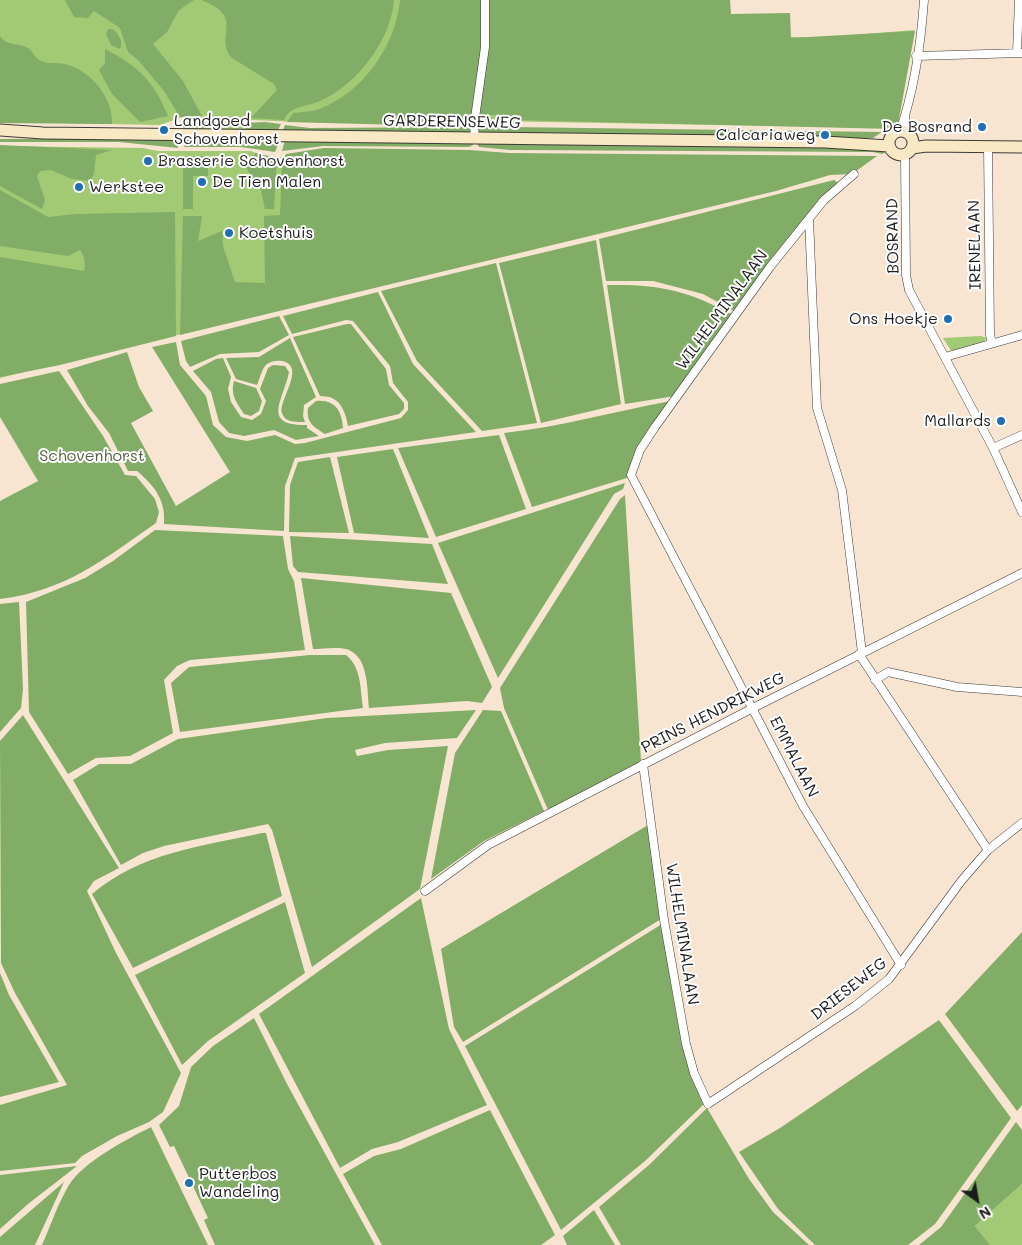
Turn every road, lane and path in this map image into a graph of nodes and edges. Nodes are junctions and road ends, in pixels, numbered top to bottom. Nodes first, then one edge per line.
1 (485, 0) edge
2 (924, 0) edge
3 (1019, 0) edge
4 (1019, 53) edge
5 (916, 56) junction
6 (0, 130) edge
7 (903, 131) junction
8 (43, 133) junction
9 (0, 136) edge
10 (475, 138) junction
11 (889, 144) junction
12 (988, 147) junction
13 (1022, 147) edge
14 (908, 150) junction
15 (854, 174) dead end
16 (809, 219) junction
17 (1022, 335) edge
18 (992, 343) junction
19 (945, 357) junction
20 (1022, 435) edge
21 (993, 448) junction
22 (631, 475) joint
23 (1022, 512) edge
24 (1022, 573) edge
25 (860, 653) junction
26 (875, 680) junction
27 (1022, 692) edge
28 (753, 708) junction
29 (643, 764) junction
30 (1022, 824) edge
31 (988, 850) junction
32 (425, 891) dead end
33 (901, 966) junction
34 (708, 1104) joint

1 - 10 street
2 - 5 street
3 - 4 street
4 - 5 street
5 - 7 street
6 - 8 main road, GARDERENSEWEG
7 - 11 main road
7 - 14 main road
8 - 9 main road, GARDERENSEWEG
8 - 10 main road, GARDERENSEWEG
10 - 11 main road, GARDERENSEWEG
11 - 14 main road
12 - 13 main road
12 - 14 main road
12 - 18 street, IRENELAAN
14 - 19 street, BOSRAND
15 - 16 street, WILHELMINALAAN
16 - 22 street, WILHELMINALAAN
16 - 25 street
17 - 18 street
18 - 19 street
19 - 21 street, BOSRAND
20 - 21 street
21 - 23 street, BOSRAND
22 - 28 street, EMMALAAN
24 - 25 street, PRINS HENDRIKWEG
25 - 26 street
25 - 28 street, PRINS HENDRIKWEG
26 - 27 street
26 - 31 street
28 - 29 street, PRINS HENDRIKWEG
28 - 33 street, EMMALAAN
29 - 32 street, PRINS HENDRIKWEG
29 - 34 street, WILHELMINALAAN
30 - 31 street, DRIESEWEG
31 - 33 street, DRIESEWEG
33 - 34 street, DRIESEWEG

